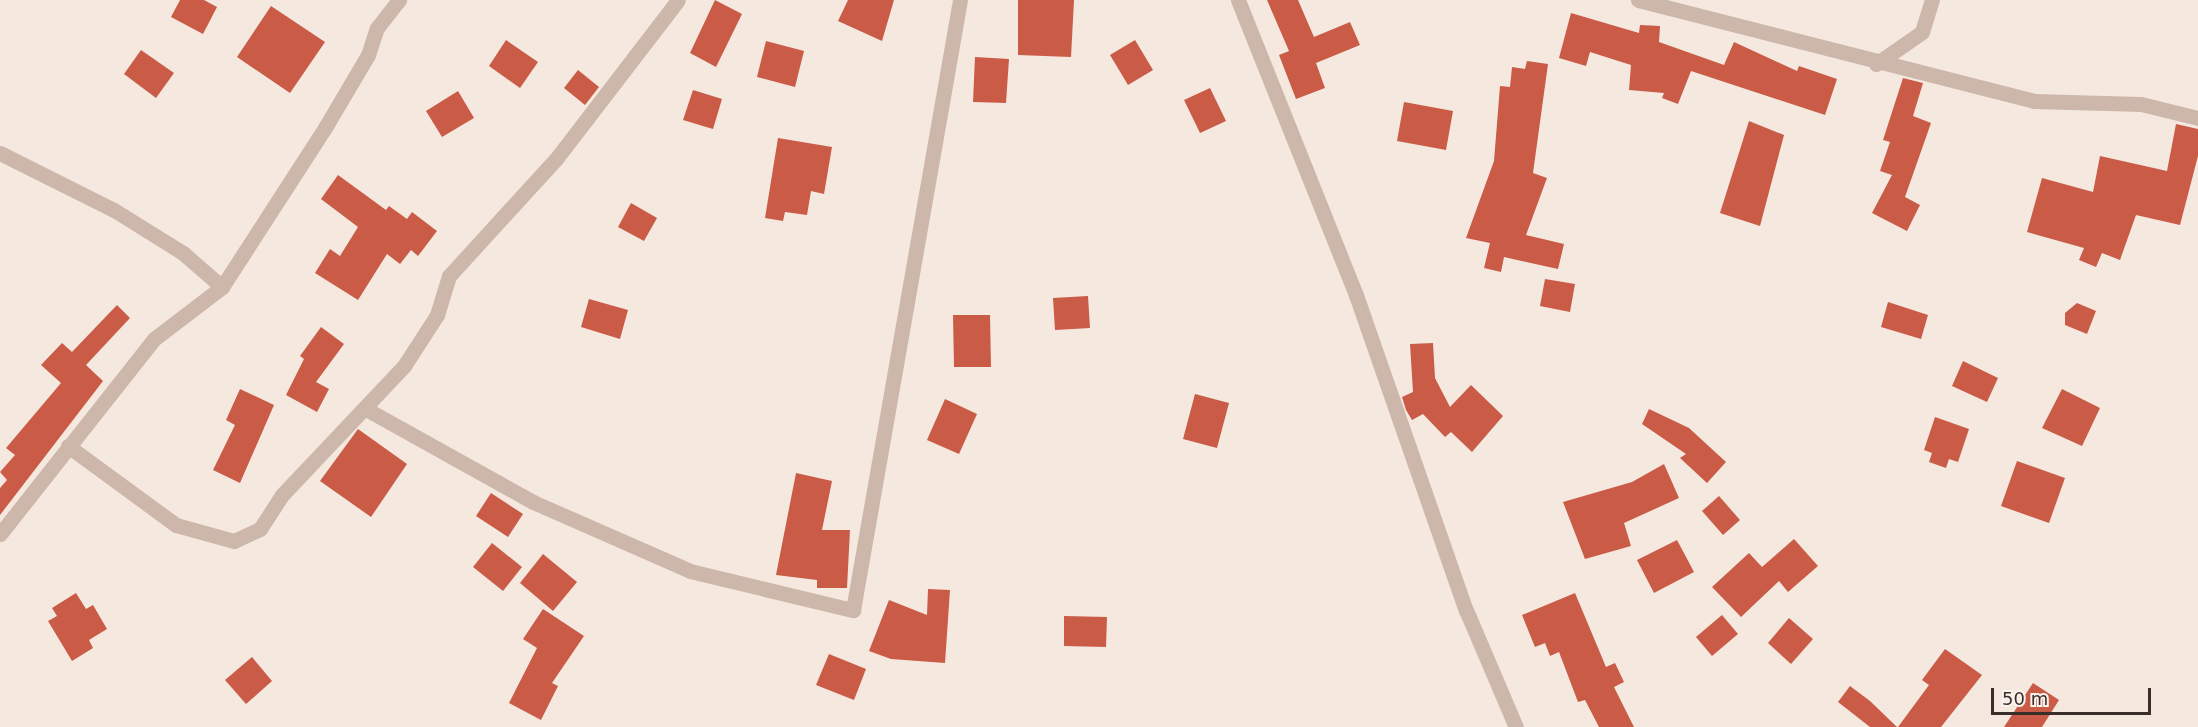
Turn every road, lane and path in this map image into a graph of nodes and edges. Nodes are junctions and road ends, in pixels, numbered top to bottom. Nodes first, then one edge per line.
1 (399, 0) edge
2 (678, 0) edge
3 (960, 0) edge
4 (1238, 0) edge
5 (1638, 0) edge
6 (1932, 0) edge
7 (1876, 64) junction
8 (2198, 118) edge
9 (0, 153) edge
10 (222, 287) junction
11 (366, 409) junction
12 (68, 446) junction
13 (0, 534) edge
14 (1516, 727) edge

1 - 10 street
2 - 11 street
3 - 11 street
4 - 14 street
5 - 7 street
6 - 7 street
7 - 8 street
9 - 10 street
10 - 12 street
11 - 12 street
12 - 13 street

